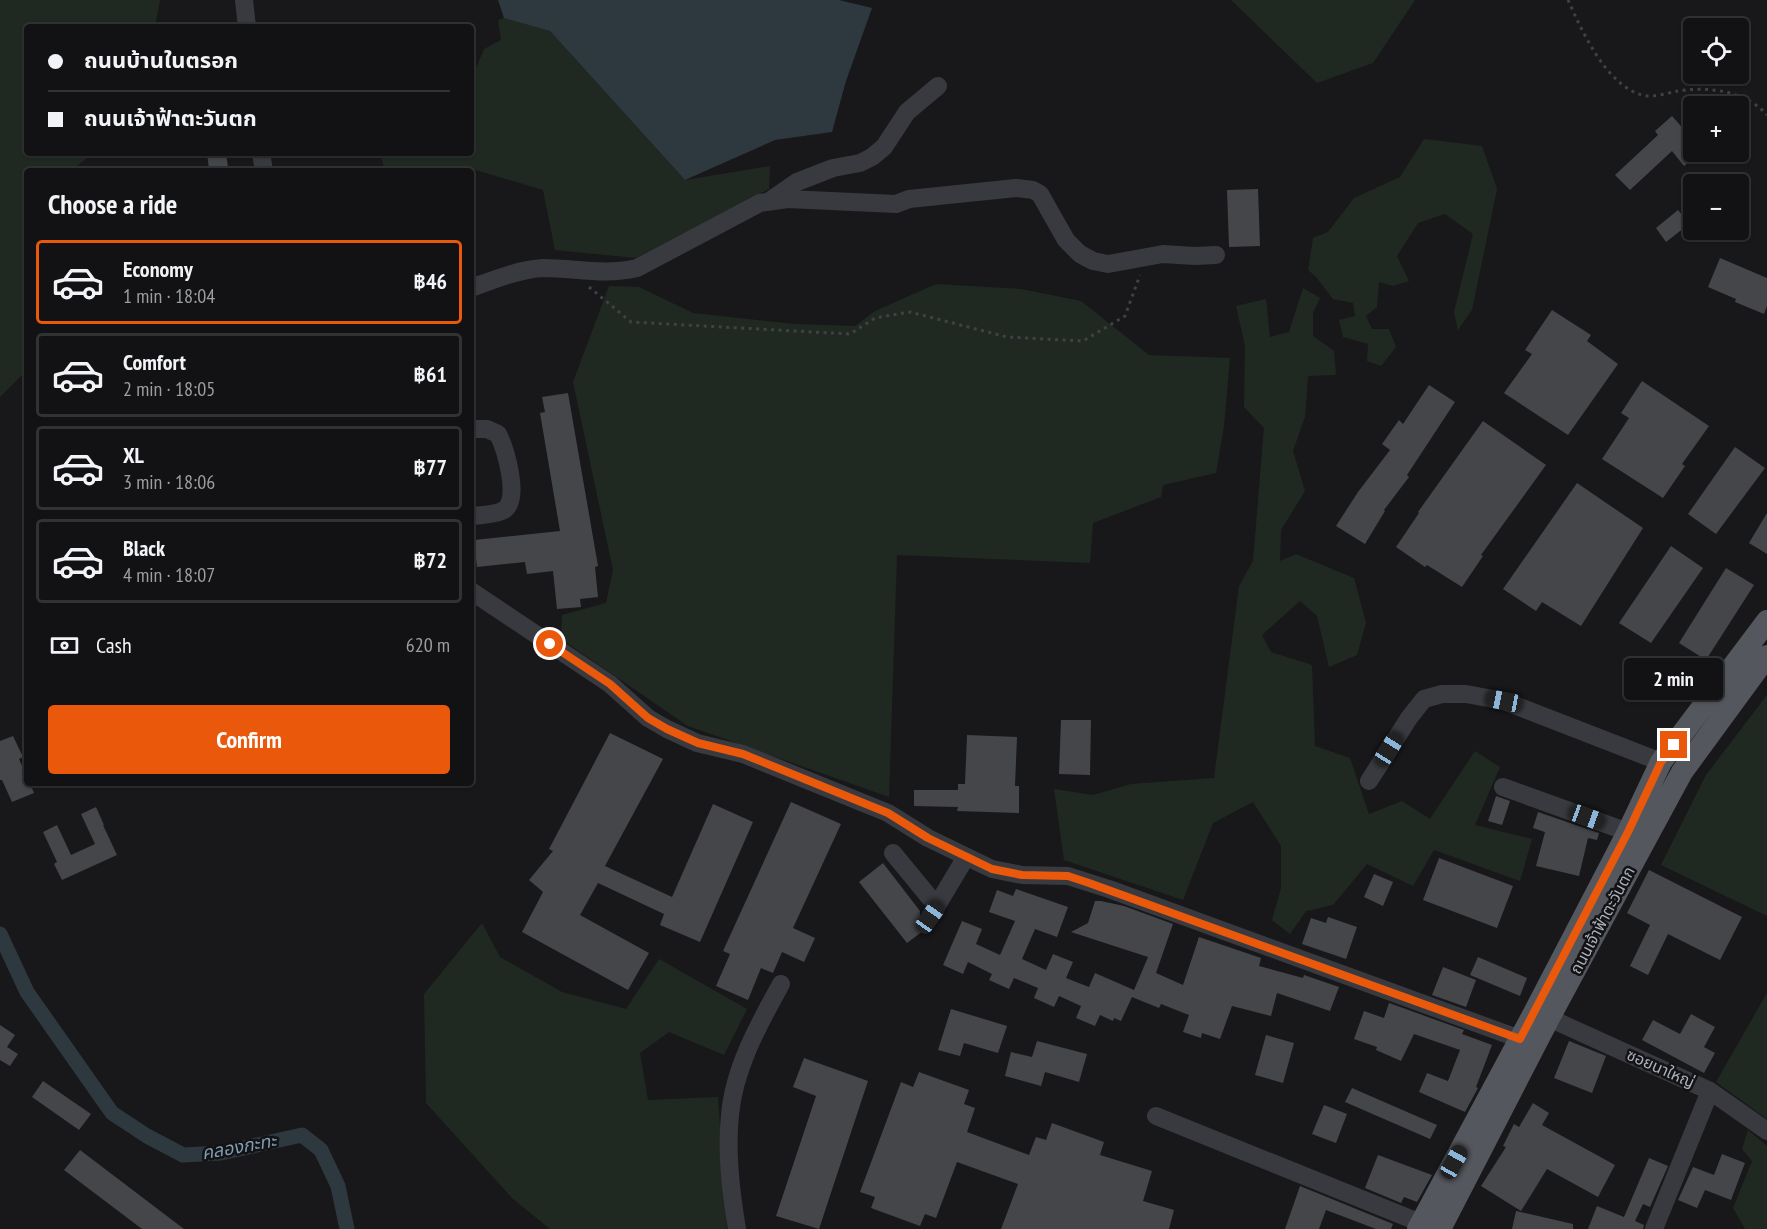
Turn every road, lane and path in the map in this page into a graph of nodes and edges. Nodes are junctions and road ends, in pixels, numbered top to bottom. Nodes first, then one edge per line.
1 (244, 0) edge
2 (1568, 0) edge
3 (246, 24) edge
4 (938, 86) dead end
5 (1767, 116) edge
6 (770, 201) junction
7 (1146, 255) junction
8 (1216, 255) dead end
9 (569, 271) junction
10 (474, 287) edge
11 (474, 429) edge
12 (474, 516) edge
13 (474, 593) edge
14 (1767, 621) edge
15 (1767, 656) edge
16 (1661, 762) junction
17 (1370, 781) dead end
18 (1503, 787) dead end
19 (1628, 832) junction
20 (893, 853) dead end
21 (966, 857) junction
22 (940, 901) junction
23 (930, 917) dead end
24 (781, 984) dead end
25 (1549, 1018) junction
26 (1520, 1039) junction
27 (1710, 1091) junction
28 (1156, 1116) dead end
29 (1767, 1131) edge
30 (1426, 1227) edge
31 (737, 1229) edge
32 (1654, 1229) edge

1 - 3 street
2 - 5 path
4 - 6 street
6 - 7 street
6 - 9 street
7 - 8 street
7 - 9 path
9 - 10 street
11 - 12 street
13 - 21 street
14 - 16 main road, ถนนเจ้าฟ้าตะวันตก
15 - 25 main road, ถนนเจ้าฟ้าตะวันตก
16 - 17 street
16 - 19 main road, ถนนเจ้าฟ้าตะวันตก
18 - 19 street
19 - 26 main road, ถนนเจ้าฟ้าตะวันตก
20 - 22 street
21 - 22 street
21 - 26 street
22 - 23 street
24 - 31 street
25 - 27 street, ซอยนาใหญ่
25 - 30 main road, ถนนเจ้าฟ้าตะวันตก
26 - 30 main road, ถนนเจ้าฟ้าตะวันตก
27 - 29 street, ซอยนาใหญ่
27 - 32 street
28 - 30 street

